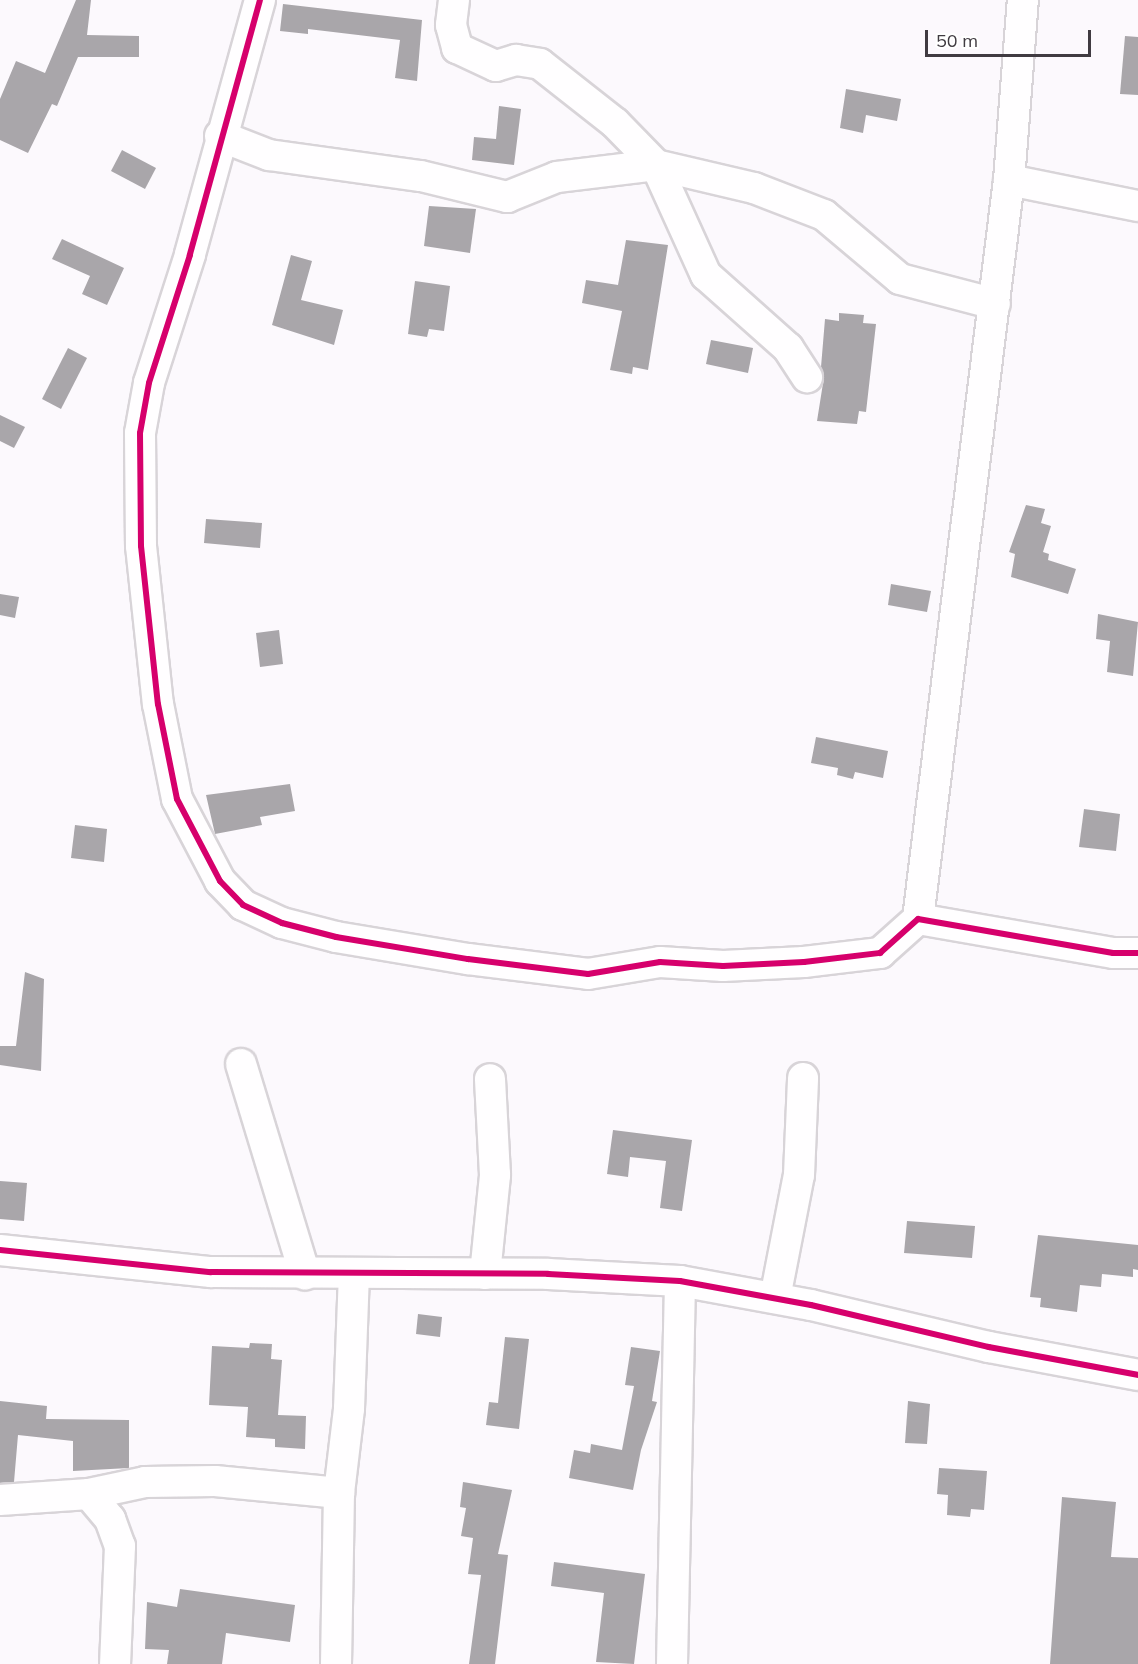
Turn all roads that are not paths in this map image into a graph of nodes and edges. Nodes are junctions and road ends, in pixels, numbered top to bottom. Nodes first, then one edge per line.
1 (260, 0) edge
2 (453, 0) edge
3 (1023, 0) edge
4 (220, 136) junction
5 (656, 165) junction
6 (1009, 180) junction
7 (1138, 206) edge
8 (995, 304) junction
9 (807, 377) dead end
10 (918, 920) junction
11 (1138, 953) edge
12 (241, 1064) dead end
13 (803, 1078) dead end
14 (490, 1079) dead end
15 (0, 1250) edge
16 (305, 1274) junction
17 (485, 1274) junction
18 (354, 1275) junction
19 (680, 1281) junction
20 (775, 1298) junction
21 (1138, 1376) edge
22 (339, 1493) junction
23 (89, 1494) junction
24 (0, 1500) edge
25 (114, 1664) edge
26 (336, 1664) edge
27 (672, 1664) edge

1 - 4 street
2 - 5 street
3 - 6 street
4 - 5 street
4 - 10 street
5 - 8 street
5 - 9 street
6 - 7 street
6 - 8 street
8 - 10 street
10 - 11 street
12 - 16 street
13 - 20 street
14 - 17 street
15 - 16 street
16 - 18 street
17 - 18 street
17 - 19 street
18 - 22 street
19 - 20 street
19 - 27 street
20 - 21 street
22 - 23 street
22 - 26 street
23 - 24 street
23 - 25 street

